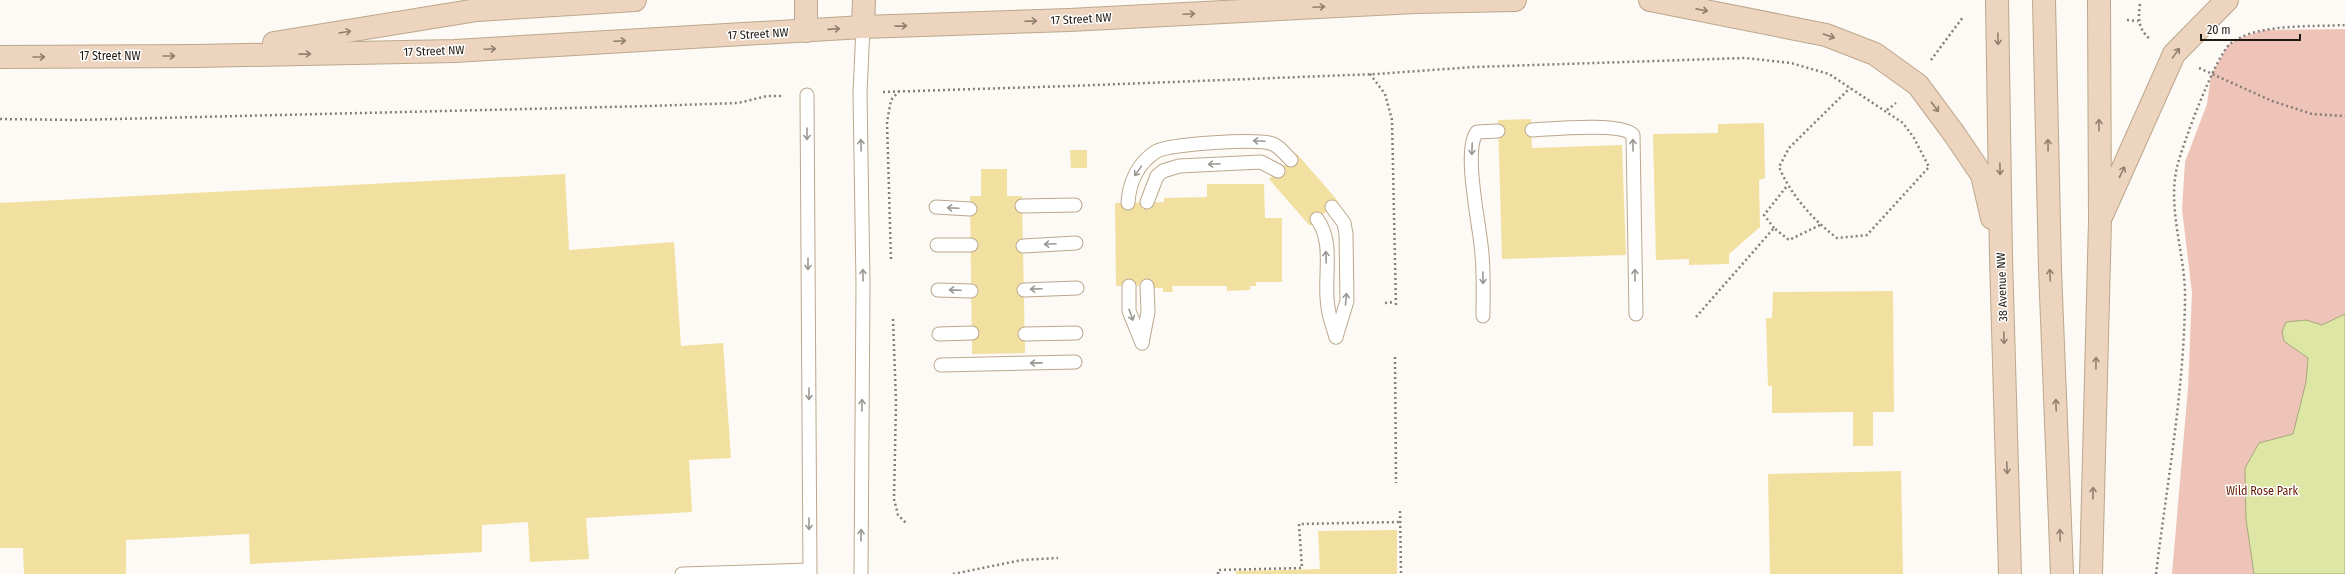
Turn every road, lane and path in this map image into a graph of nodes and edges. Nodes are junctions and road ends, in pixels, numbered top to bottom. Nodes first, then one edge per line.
1 (635, 0) edge
2 (806, 0) edge
3 (864, 0) edge
4 (1180, 0) edge
5 (1515, 0) edge
6 (1650, 0) edge
7 (1997, 0) edge
8 (2044, 0) edge
9 (2099, 0) edge
10 (2227, 0) edge
11 (2140, 4) dead end
12 (1963, 17) dead end
13 (2124, 19) dead end
14 (1069, 20) junction
15 (2138, 21) junction
16 (2345, 25) edge
17 (862, 27) junction
18 (806, 31) junction
19 (2155, 43) dead end
20 (196, 56) junction
21 (0, 57) edge
22 (1929, 62) dead end
23 (1370, 74) junction
24 (2211, 75) junction
25 (1850, 88) junction
26 (900, 91) junction
27 (860, 93) junction
28 (807, 95) joint
29 (2345, 116) edge
30 (0, 119) edge
31 (1532, 130) dead end
32 (1498, 131) dead end
33 (1291, 160) dead end
34 (1278, 171) dead end
35 (1787, 186) junction
36 (1147, 202) dead end
37 (1128, 203) dead end
38 (1075, 205) dead end
39 (1022, 206) dead end
40 (1332, 207) dead end
41 (936, 208) dead end
42 (970, 209) dead end
43 (1317, 220) dead end
44 (2100, 220) junction
45 (1820, 225) junction
46 (1774, 228) junction
47 (1076, 243) dead end
48 (937, 245) dead end
49 (970, 245) dead end
50 (1023, 246) dead end
51 (2001, 257) junction
52 (891, 259) dead end
53 (1129, 286) dead end
54 (1147, 286) dead end
55 (1077, 288) dead end
56 (938, 290) dead end
57 (1024, 290) dead end
58 (971, 291) dead end
59 (1395, 302) junction
60 (1385, 303) dead end
61 (1396, 308) dead end
62 (1636, 314) dead end
63 (1483, 316) dead end
64 (1696, 317) dead end
65 (893, 319) dead end
66 (1076, 333) dead end
67 (939, 334) dead end
68 (972, 334) dead end
69 (1025, 334) dead end
70 (1395, 357) dead end
71 (1075, 362) dead end
72 (941, 365) dead end
73 (1396, 483) dead end
74 (1400, 511) dead end
75 (1400, 522) junction
76 (907, 524) dead end
77 (1058, 558) dead end
78 (810, 572) edge
79 (682, 574) edge
80 (861, 574) edge
81 (953, 574) edge
82 (1218, 574) edge
83 (1401, 574) edge
84 (2010, 574) edge
85 (2062, 574) edge
86 (2091, 574) edge
87 (2156, 574) edge

20 -> 1 main road
2 - 18 main road
3 - 17 main road
4 - 14 main road
14 -> 5 main road, 17 Street NW
6 -> 51 main road
7 -> 51 main road, 38 Avenue NW
85 -> 8 main road
44 -> 9 main road
44 -> 10 main road
11 - 15 path
12 - 22 path
13 - 15 path
17 -> 14 main road, 17 Street NW
15 - 19 path
16 - 24 path
18 -> 17 main road, 17 Street NW
17 - 27 lane
20 -> 18 main road, 17 Street NW
21 -> 20 main road, 17 Street NW
23 - 25 path
23 - 26 path
23 - 59 path
24 - 29 path
24 - 87 path
25 - 35 path
25 - 45 path
26 - 27 path
26 - 52 path
80 -> 27 lane
28 - 30 path
28 -> 78 lane
62 -> 31 lane
32 -> 63 lane
33 -> 37 lane
34 -> 36 lane
35 - 45 path
35 - 46 path
38 - 39 lane
40 - 43 lane
42 -> 41 lane
86 -> 44 main road
45 - 46 path
46 - 64 path
47 -> 50 lane
48 - 49 lane
51 -> 84 main road, 38 Avenue NW
53 -> 54 lane
55 -> 57 lane
58 -> 56 lane
59 - 60 path
59 - 61 path
65 - 76 path
66 - 69 lane
67 - 68 lane
70 - 73 path
71 -> 72 lane
74 - 75 path
75 - 82 path
75 - 83 path
77 - 81 path
78 - 79 lane

